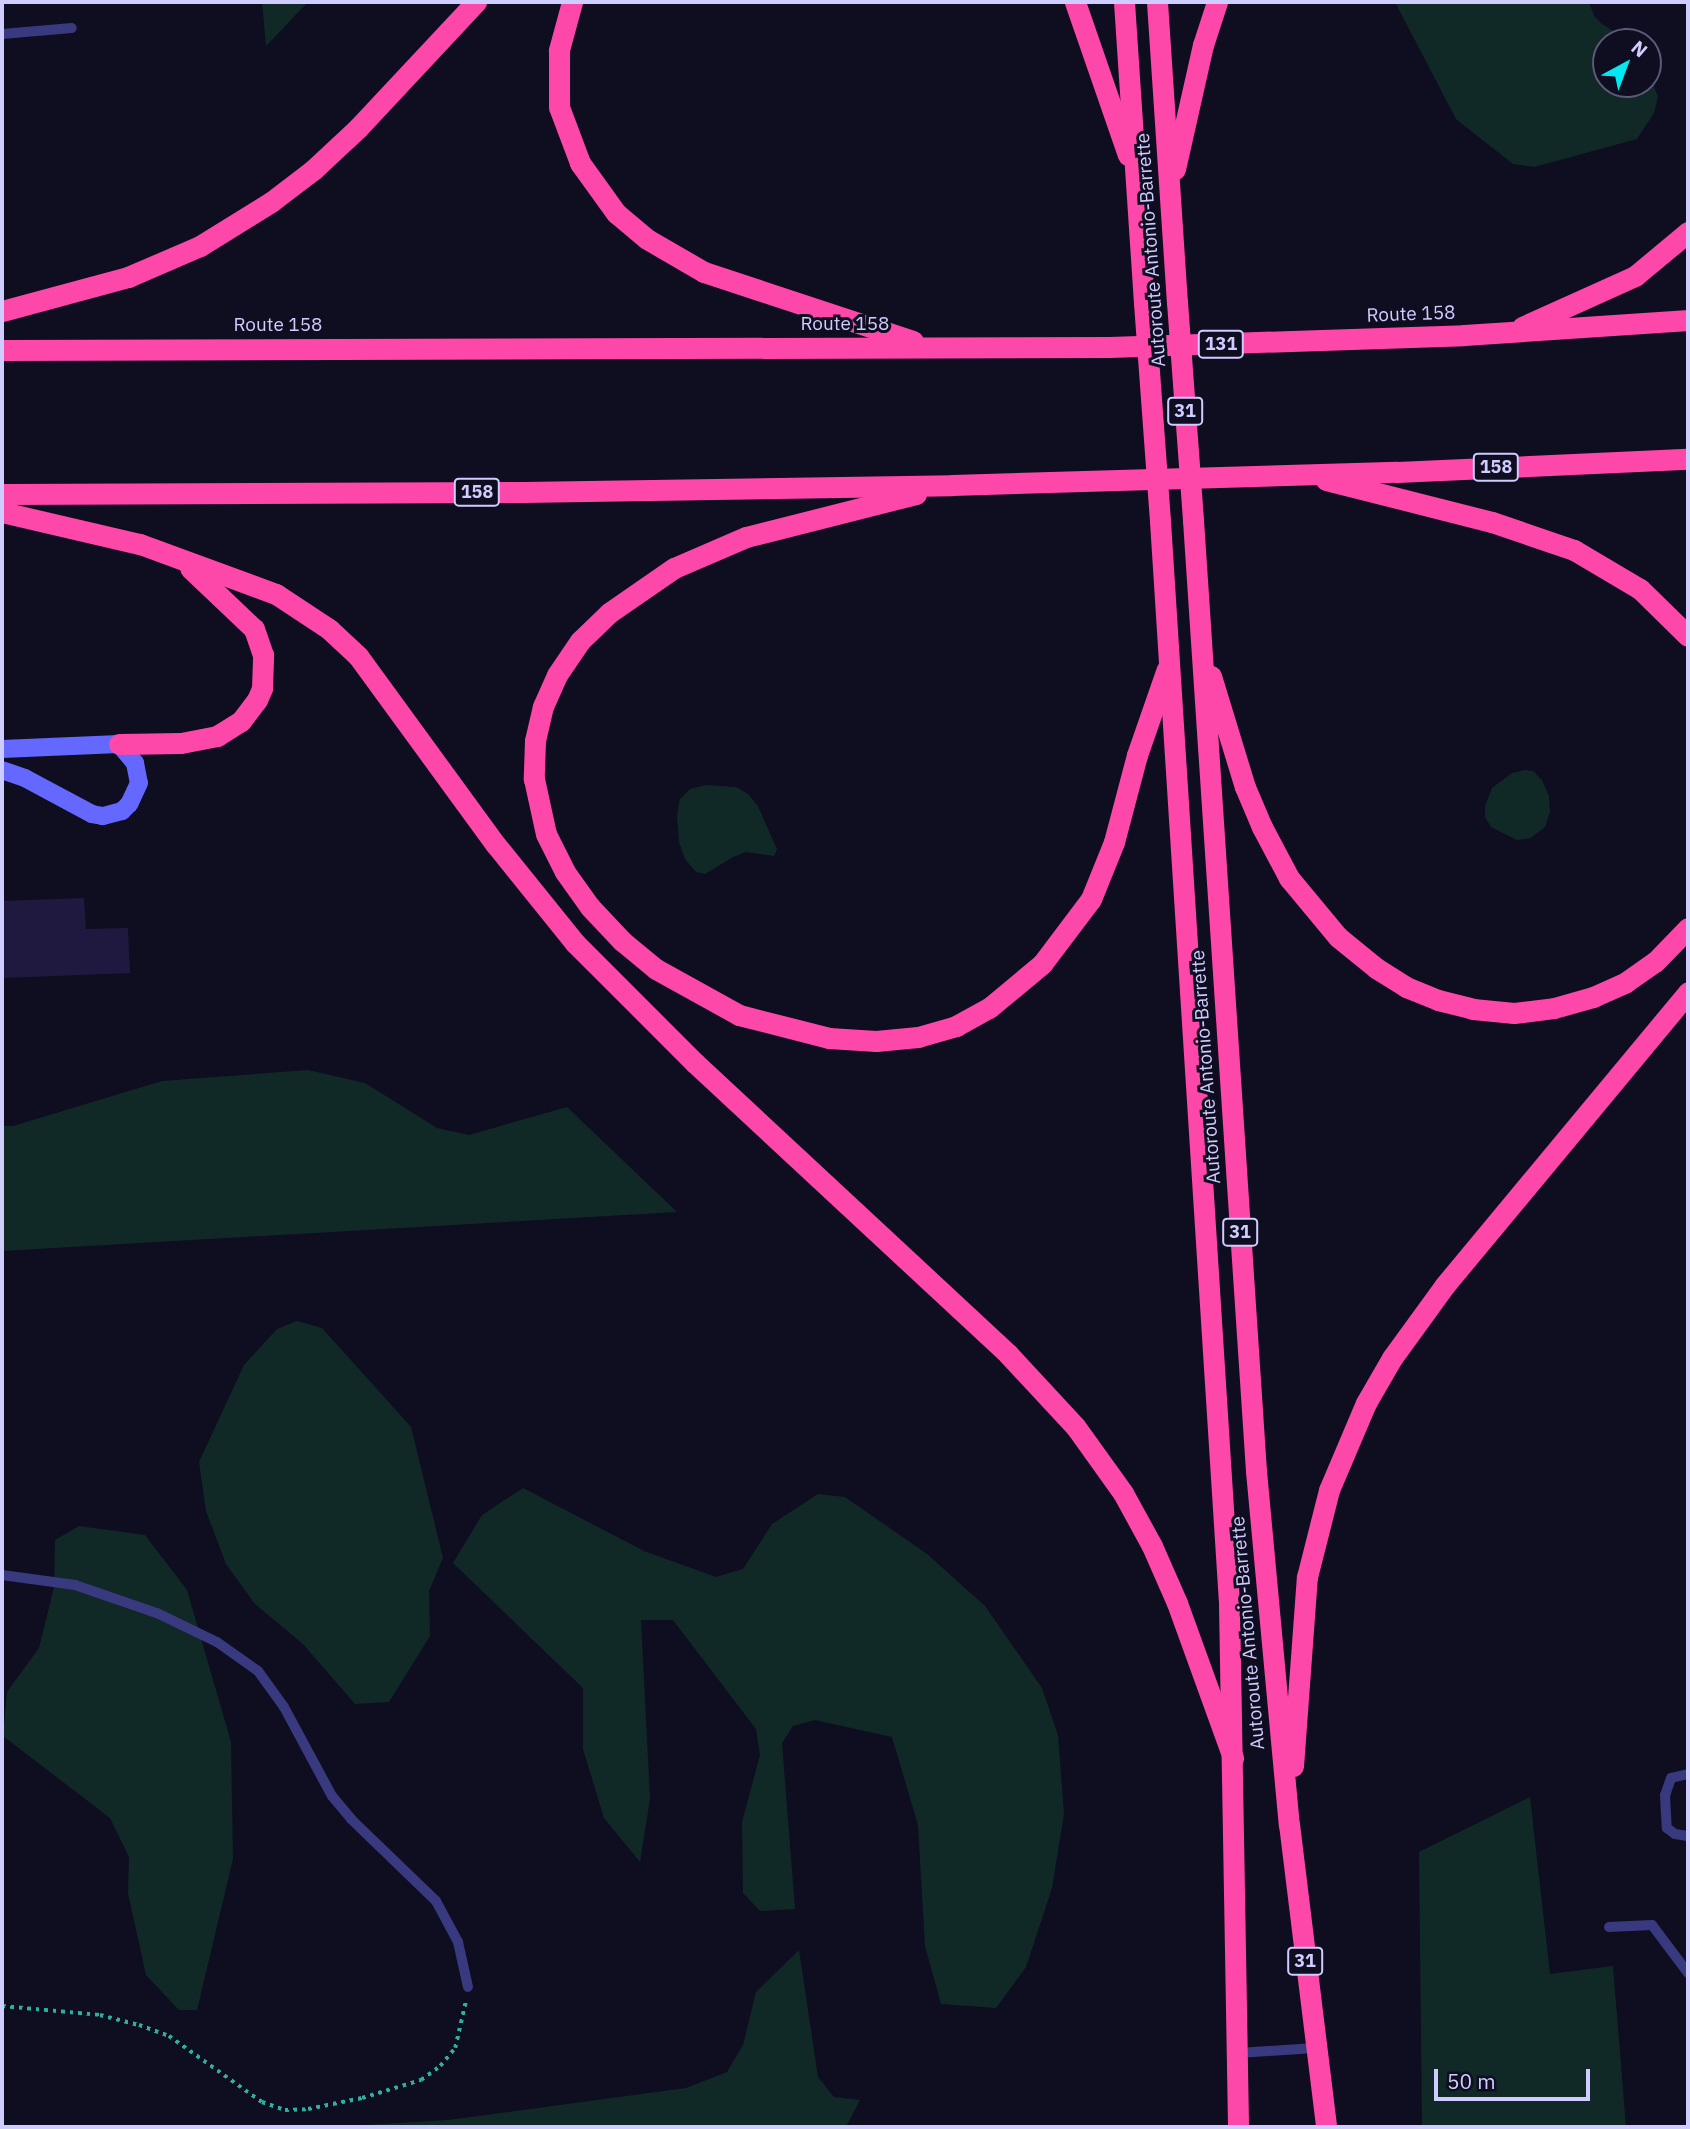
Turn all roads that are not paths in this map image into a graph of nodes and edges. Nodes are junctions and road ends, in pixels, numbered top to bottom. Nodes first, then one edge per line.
1 (476, 2) edge
2 (572, 2) edge
3 (1074, 2) edge
4 (1124, 2) edge
5 (1157, 2) edge
6 (1217, 2) edge
7 (72, 28) dead end
8 (2, 34) edge
9 (1136, 177) junction
10 (1170, 191) junction
11 (1688, 232) edge
12 (2, 311) edge
13 (1688, 320) edge
14 (1510, 332) junction
15 (932, 347) junction
16 (2, 350) edge
17 (1688, 458) edge
18 (1304, 473) junction
19 (952, 485) junction
20 (2, 494) edge
21 (2, 512) edge
22 (184, 561) junction
23 (1688, 636) edge
24 (1200, 640) junction
25 (1171, 659) junction
26 (119, 744) junction
27 (2, 749) edge
28 (2, 770) edge
29 (1688, 929) edge
30 (1688, 992) edge
31 (2, 1574) edge
32 (1233, 1758) junction
33 (1688, 1774) edge
34 (1289, 1824) junction
35 (1688, 1836) edge
36 (1609, 1927) dead end
37 (1688, 1973) edge
38 (468, 1987) road end
39 (1315, 2048) junction
40 (1238, 2053) junction
41 (1238, 2127) edge
42 (1326, 2127) edge

1 - 12 highway
2 - 15 highway
3 - 9 highway
4 - 9 highway, Autoroute Antonio-Barrette / 31
5 - 10 highway, Autoroute Antonio-Barrette / 31
6 - 10 highway
7 - 8 lane
9 - 25 highway, Autoroute Antonio-Barrette / 31, bridge
10 - 24 highway, Autoroute Antonio-Barrette / 31, bridge
11 - 14 highway
13 - 14 highway, Route 158 / 131
14 - 15 highway, Route 158 / 131
15 - 16 highway, Route 158
17 - 18 highway, 158
18 - 19 highway, 158
18 - 23 highway
19 - 20 highway, 158
19 - 25 highway
21 - 22 highway
22 - 26 highway
22 - 32 highway
24 - 29 highway
24 - 34 highway, Autoroute Antonio-Barrette / 31
25 - 32 highway, Autoroute Antonio-Barrette / 31
26 - 27 street
26 - 28 street
30 - 34 highway
31 - 38 lane
32 - 40 highway, Autoroute Antonio-Barrette / 31
33 - 35 lane
34 - 39 highway, Autoroute Antonio-Barrette / 31
36 - 37 lane
39 - 40 lane
39 - 42 highway, Autoroute Antonio-Barrette / 31
40 - 41 highway, Autoroute Antonio-Barrette / 31

